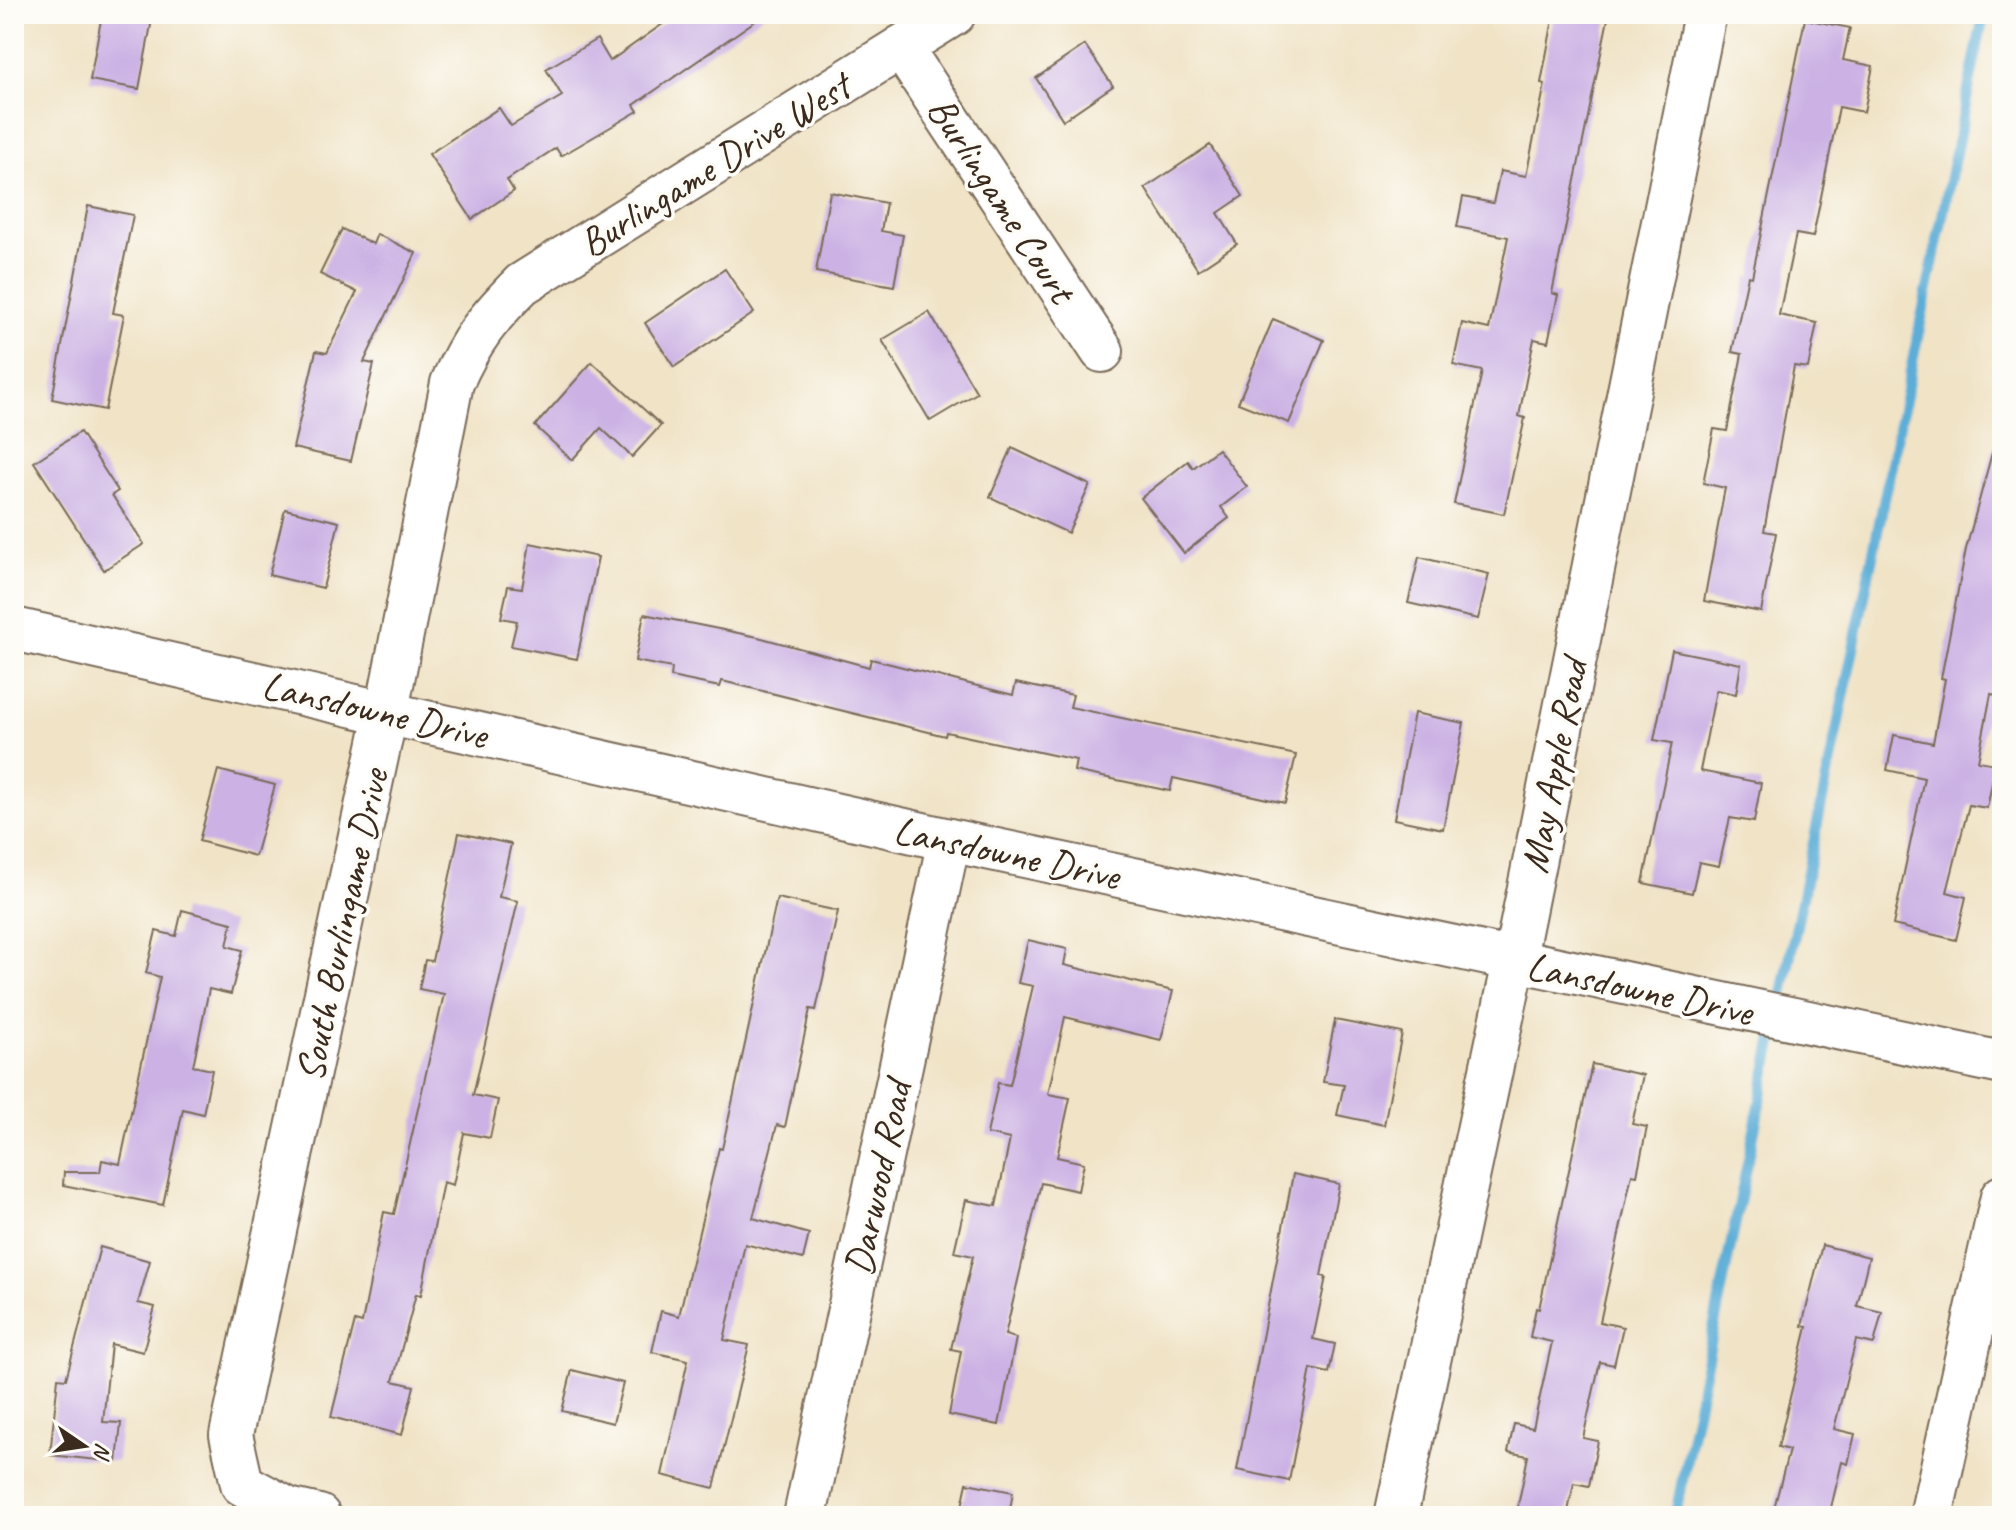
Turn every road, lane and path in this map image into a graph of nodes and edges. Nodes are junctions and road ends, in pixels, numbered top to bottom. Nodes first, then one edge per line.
1 (954, 14) edge
2 (1705, 14) edge
3 (901, 47) junction
4 (483, 323) joint
5 (1102, 351) dead end
6 (14, 629) edge
7 (387, 710) junction
8 (949, 840) junction
9 (1514, 962) junction
10 (2002, 1063) edge
11 (2002, 1197) edge
12 (319, 1516) edge
13 (805, 1516) edge
14 (1396, 1516) edge
15 (1931, 1516) edge

1 - 3 street, Burlingame Drive West
2 - 9 street, May Apple Road
3 - 4 street, Burlingame Drive West
3 - 5 street, Burlingame Court
4 - 7 street, South Burlingame Drive
6 - 7 street, Lansdowne Drive
7 - 8 street, Lansdowne Drive
7 - 12 street, South Burlingame Drive
8 - 9 street, Lansdowne Drive
8 - 13 street, Darwood Road
9 - 10 street, Lansdowne Drive
9 - 14 street, May Apple Road
11 - 15 street

